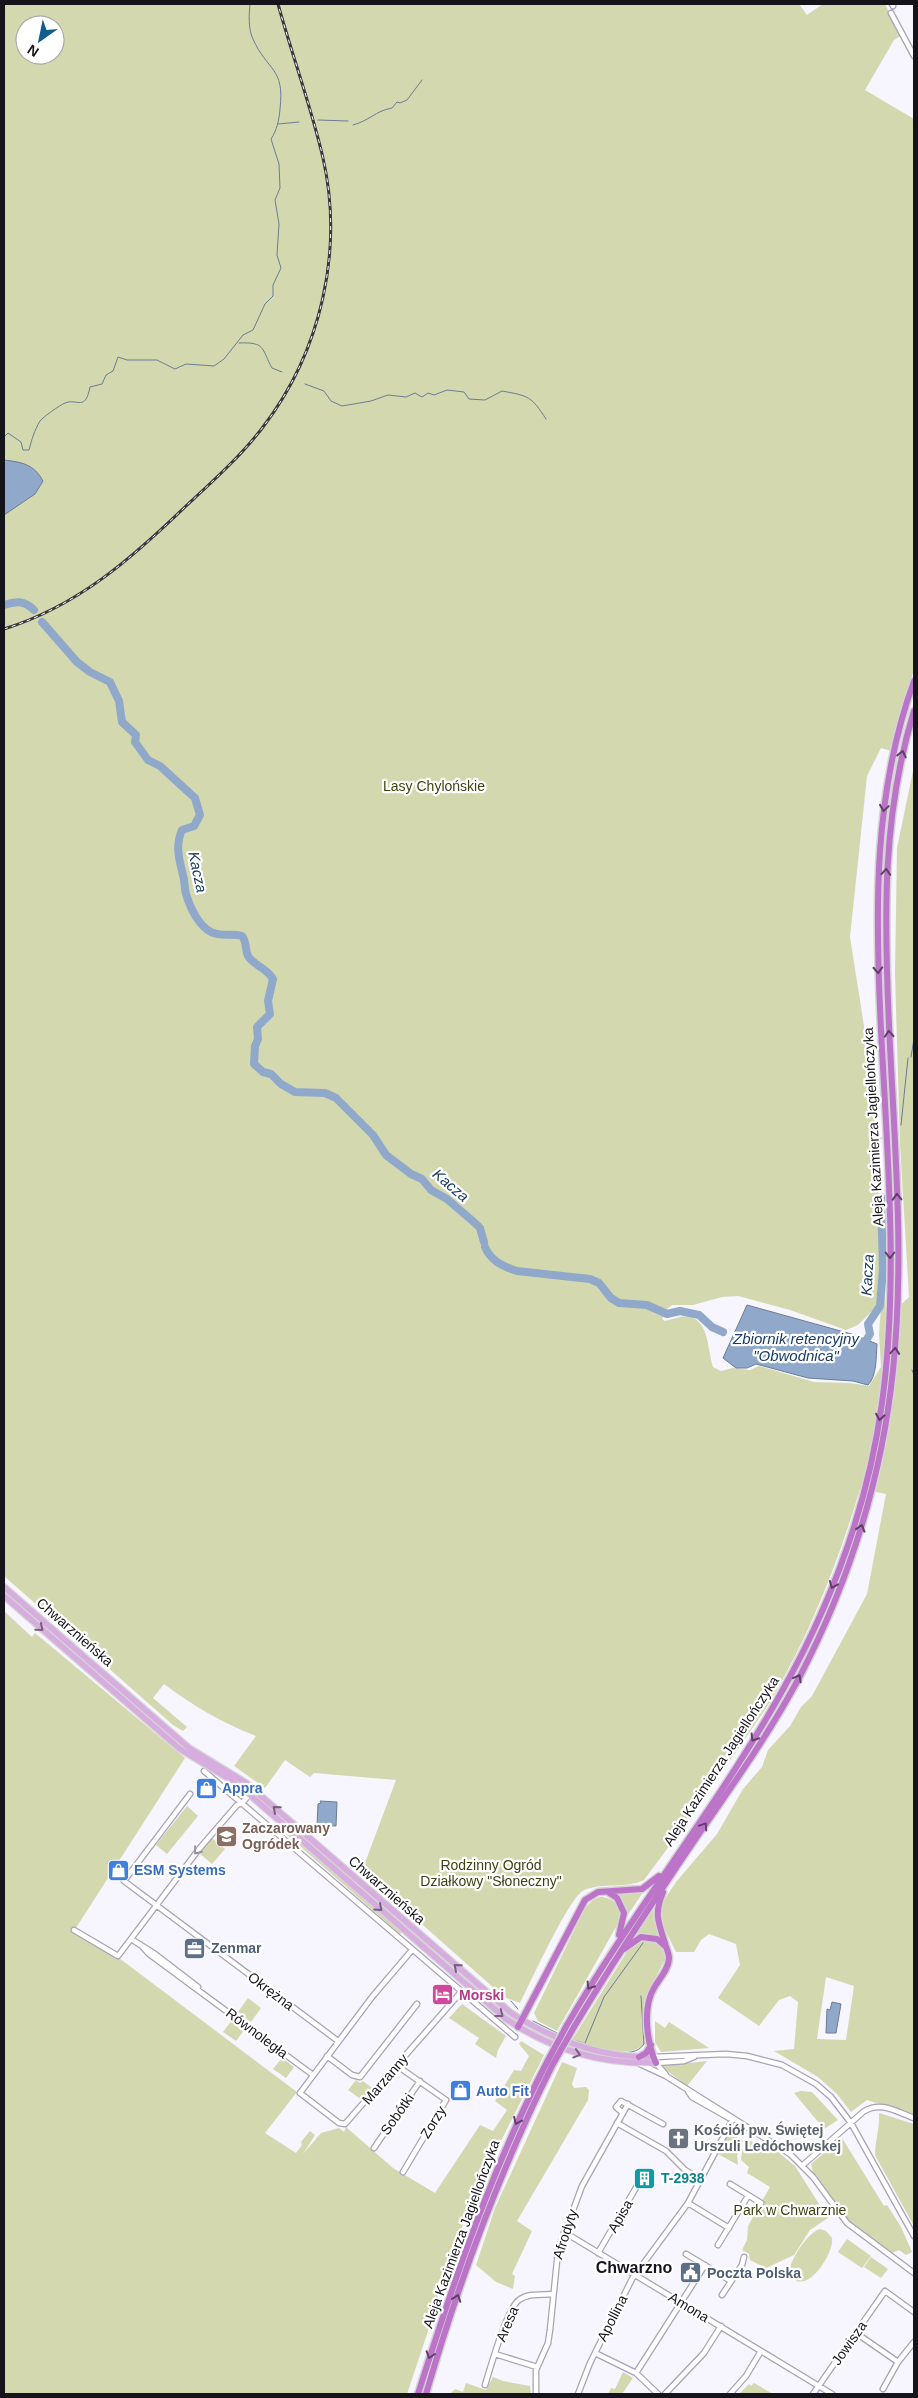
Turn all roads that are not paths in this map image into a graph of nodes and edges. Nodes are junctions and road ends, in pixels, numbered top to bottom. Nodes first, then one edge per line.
1 (891, 13) dead end
2 (914, 56) edge
3 (914, 681) edge
4 (914, 711) edge
5 (4, 1587) edge
6 (4, 1596) edge
7 (204, 1771) dead end
8 (252, 1792) junction
9 (190, 1794) dead end
10 (242, 1803) junction
11 (666, 1870) junction
12 (667, 1881) junction
13 (607, 1892) junction
14 (156, 1904) junction
15 (74, 1930) dead end
16 (131, 1939) junction
17 (614, 1947) junction
18 (666, 1947) junction
19 (412, 1950) junction
20 (618, 1955) junction
21 (461, 1992) junction
22 (417, 2004) dead end
23 (522, 2020) junction
24 (570, 2026) junction
25 (518, 2027) junction
26 (515, 2037) dead end
27 (338, 2041) junction
28 (651, 2045) junction
29 (327, 2056) junction
30 (639, 2060) junction
31 (654, 2060) junction
32 (550, 2063) junction
33 (396, 2065) junction
34 (313, 2075) junction
35 (666, 2076) junction
36 (420, 2081) junction
37 (628, 2104) junction
38 (623, 2113) junction
39 (914, 2118) edge
40 (733, 2119) junction
41 (617, 2123) junction
42 (851, 2123) junction
43 (663, 2124) dead end
44 (374, 2148) dead end
45 (803, 2165) junction
46 (403, 2172) dead end
47 (641, 2179) dead end
48 (701, 2180) junction
49 (730, 2184) dead end
50 (748, 2196) junction
51 (688, 2203) junction
52 (760, 2203) dead end
53 (729, 2228) junction
54 (564, 2232) junction
55 (914, 2236) edge
56 (718, 2245) dead end
57 (598, 2253) junction
58 (686, 2254) dead end
59 (744, 2257) dead end
60 (705, 2266) junction
61 (914, 2273) edge
62 (635, 2274) junction
63 (731, 2281) junction
64 (553, 2294) junction
65 (722, 2295) dead end
66 (680, 2302) junction
67 (914, 2312) edge
68 (720, 2326) junction
69 (856, 2333) junction
70 (914, 2342) edge
71 (761, 2351) junction
72 (594, 2353) junction
73 (495, 2354) junction
74 (898, 2362) junction
75 (537, 2367) junction
76 (636, 2373) junction
77 (485, 2386) dead end
78 (818, 2386) junction
79 (883, 2389) dead end
80 (418, 2394) edge
81 (426, 2394) edge
82 (536, 2394) edge
83 (578, 2394) edge
84 (658, 2394) edge
85 (666, 2394) edge
86 (730, 2394) edge
87 (813, 2394) edge
88 (832, 2394) edge

1 - 2 street
3 -> 11 highway, Aleja Kazimierza Jagiellończyka
12 -> 4 highway, Aleja Kazimierza Jagiellończyka
5 - 8 main road, Chwarznieńska
6 -> 8 main road, Chwarznieńska
7 - 10 street, Chwarznieńska
8 - 10 street
23 -> 8 main road, Chwarznieńska
8 -> 25 main road, Chwarznieńska
9 - 14 street, Okrężna
10 -> 14 street
10 - 19 street, Chwarznieńska
11 - 13 highway
11 - 17 highway, Aleja Kazimierza Jagiellończyka
12 - 18 highway
12 - 20 highway, Aleja Kazimierza Jagiellończyka
13 - 17 highway
13 - 23 highway
14 - 16 street
14 - 27 street, Okrężna
15 - 16 street
16 - 34 street, Równoległa
17 -> 24 highway, Aleja Kazimierza Jagiellończyka
18 - 20 highway
18 - 28 highway
19 - 21 street, Chwarznieńska
19 - 27 street
20 - 24 highway, Aleja Kazimierza Jagiellończyka
21 - 26 street, Chwarznieńska
21 - 33 street, Marzanny
22 - 29 street
23 - 25 highway
23 - 30 main road, Chwarznieńska
24 - 32 highway, Aleja Kazimierza Jagiellończyka, bridge
25 -> 30 main road, Chwarznieńska
27 - 29 street
28 - 30 highway
28 - 31 highway
29 - 34 street
30 - 31 main road, Chwarznieńska
30 - 35 street, Chwarznieńska
31 - 35 street, Chwarznieńska
31 - 42 street, Chwarznieńska
32 -> 80 highway, Aleja Kazimierza Jagiellończyka
81 -> 32 highway, Aleja Kazimierza Jagiellończyka
33 - 34 street, Marzanny
33 - 36 street, Zorzy
35 - 40 street, Chwarznieńska
36 - 44 street, Sobótki
36 - 46 street, Zorzy
37 - 38 street, Afrodyty
37 - 38 street, Afrodyty
37 - 43 street
38 - 41 street, Afrodyty
39 - 42 street
40 - 45 street, Chwarznieńska
40 - 48 street, Apollina
41 - 48 street
41 - 54 street, Afrodyty
42 - 45 street
42 - 55 street, Chwarznieńska
45 - 61 street, Chwarznieńska
47 - 57 street, Apisa
48 - 51 street, Apollina
49 - 50 street
50 - 52 street
50 - 53 street
51 - 53 street
51 - 62 street, Apollina
53 - 56 street
54 - 57 street, Amona
54 - 64 street, Afrodyty
57 - 62 street, Amona
58 - 60 street
59 - 63 street
60 - 63 street
60 - 66 street
62 - 66 street, Amona
62 - 72 street, Apollina
63 - 65 street
64 - 73 street, Aresa
64 - 75 street, Afrodyty
66 - 68 street, Amona
66 - 76 street
67 - 69 street, Jowisza
68 - 71 street, Amona
68 - 85 street
69 - 74 street
69 - 78 street, Jowisza
70 - 74 street
71 - 78 street, Amona
71 - 86 street
72 - 76 street
72 - 83 street, Apollina
73 - 75 street, Aresa
73 - 77 street, Aresa
74 - 79 street
75 - 82 street, Afrodyty
76 - 84 street
78 - 87 street, Jowisza
78 - 88 street, Amona

